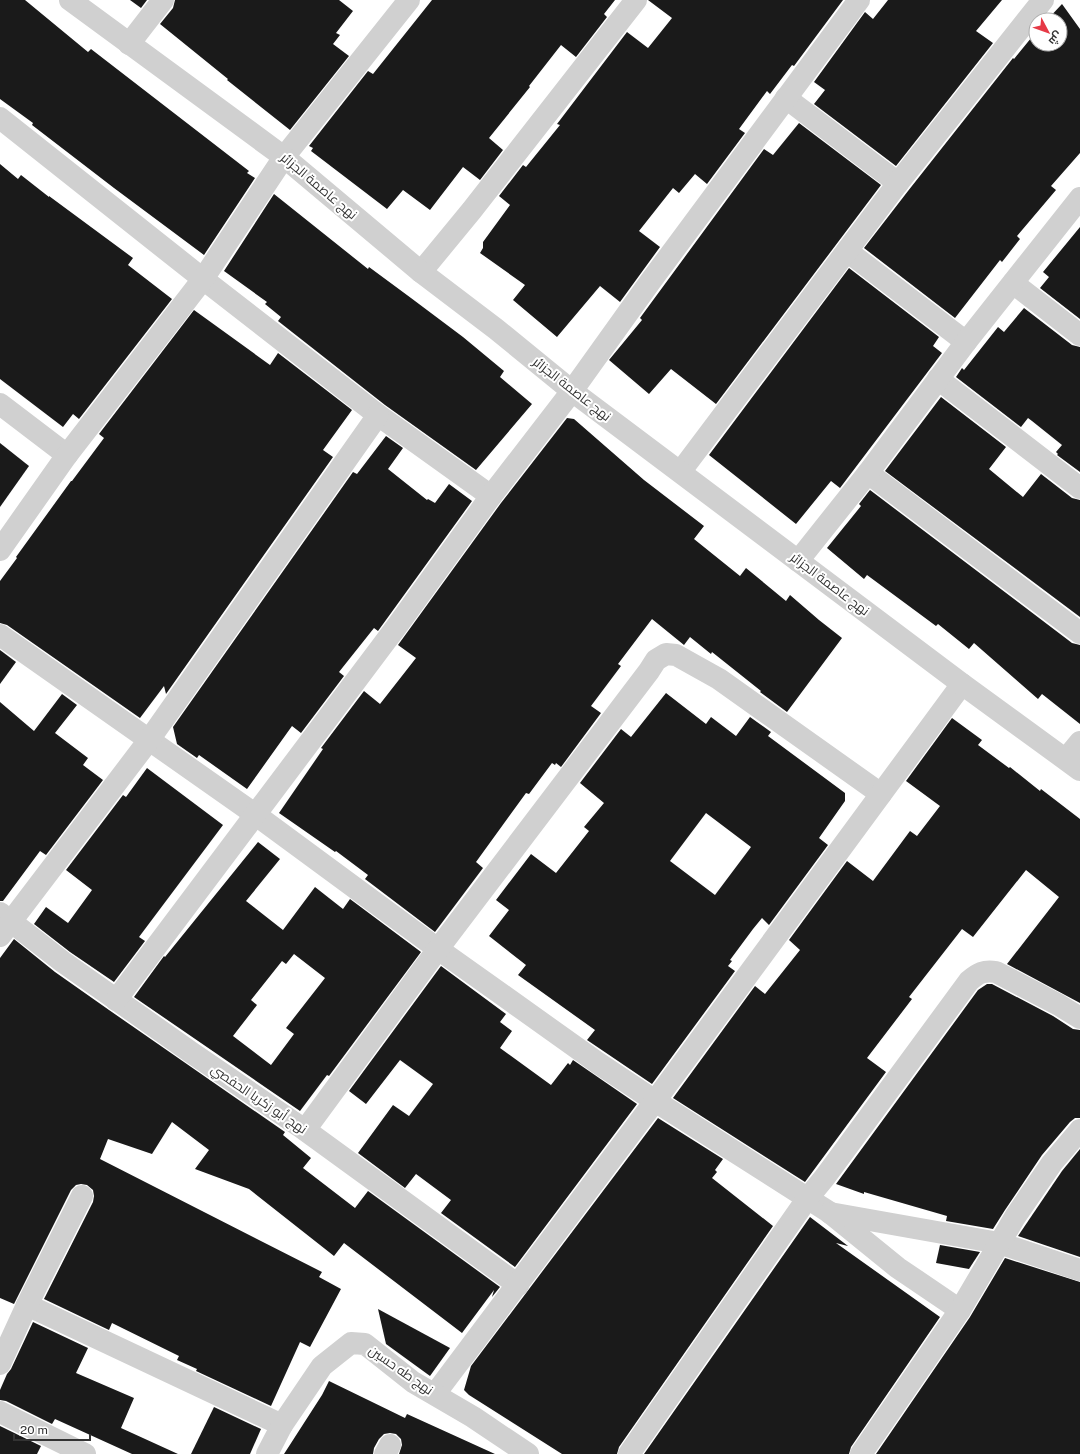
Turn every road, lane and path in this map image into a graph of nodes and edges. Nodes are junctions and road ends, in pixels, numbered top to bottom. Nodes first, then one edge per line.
1 (70, 0) edge
2 (163, 0) edge
3 (409, 0) edge
4 (636, 0) edge
5 (859, 0) edge
6 (1043, 0) edge
7 (130, 44) junction
8 (786, 98) junction
9 (0, 118) edge
10 (284, 157) junction
11 (898, 183) junction
12 (1080, 198) edge
13 (847, 250) junction
14 (421, 272) junction
15 (203, 279) junction
16 (1013, 283) junction
17 (1080, 335) edge
18 (966, 342) junction
19 (938, 379) junction
20 (572, 391) junction
21 (0, 404) edge
22 (378, 415) junction
23 (67, 455) junction
24 (681, 471) junction
25 (868, 472) junction
26 (1080, 488) edge
27 (491, 496) junction
28 (0, 550) edge
29 (798, 561) junction
30 (1080, 633) edge
31 (0, 635) edge
32 (962, 684) junction
33 (149, 740) junction
34 (1080, 742) edge
35 (1073, 765) edge
36 (881, 794) junction
37 (256, 815) junction
38 (4, 923) edge
39 (438, 949) junction
40 (116, 1000) junction
41 (1080, 1018) edge
42 (654, 1101) junction
43 (305, 1130) junction
44 (1080, 1130) edge
45 (82, 1196) dead end
46 (807, 1199) junction
47 (829, 1212) junction
48 (999, 1244) junction
49 (1080, 1270) edge
50 (518, 1285) junction
51 (27, 1305) junction
52 (960, 1310) junction
53 (0, 1364) edge
54 (435, 1394) junction
55 (0, 1412) edge
56 (282, 1425) junction
57 (85, 1454) edge
58 (266, 1454) edge
59 (528, 1454) edge
60 (629, 1454) edge
61 (861, 1454) edge

1 - 7 street, نهج عاصمة الجزائر
2 - 7 street
3 - 10 street
4 - 14 street
5 - 8 street
6 - 11 street
7 - 10 street, نهج عاصمة الجزائر
8 - 11 street
8 - 20 street
9 - 15 street
10 - 14 street, نهج عاصمة الجزائر
10 - 15 street
11 - 13 street
12 - 16 street
13 - 18 street
13 - 24 street
14 - 20 street, نهج عاصمة الجزائر
15 - 22 street
15 - 23 street
16 - 17 street
16 - 18 street
18 - 19 street
19 - 25 street
19 - 26 street
20 - 24 street, نهج عاصمة الجزائر
20 - 27 street
21 - 23 street
22 - 27 street
22 - 33 street
23 - 28 street
24 - 29 street, نهج عاصمة الجزائر
25 - 29 street
25 - 30 street
27 - 37 street
29 - 32 street, نهج عاصمة الجزائر
31 - 33 street
32 - 35 street, نهج عاصمة الجزائر
32 - 36 street
33 - 37 street
33 - 38 street
34 - 35 street
36 - 39 street
36 - 42 street
37 - 39 street
37 - 40 street
38 - 40 street, نهج أبو زكريا الحفصي
39 - 42 street
39 - 43 street
40 - 43 street, نهج أبو زكريا الحفصي
41 - 46 street
42 - 46 street
42 - 50 street
43 - 50 street, نهج أبو زكريا الحفصي
44 - 48 street
45 - 51 street
46 - 47 street
46 - 60 street
47 - 48 street
47 - 52 street
48 - 49 street
48 - 52 street
50 - 54 street
51 - 53 street
51 - 56 street
52 - 61 street
54 - 56 street, نهج طه حسين
54 - 59 street, نهج طه حسين
55 - 57 street
56 - 58 street, نهج طه حسين

